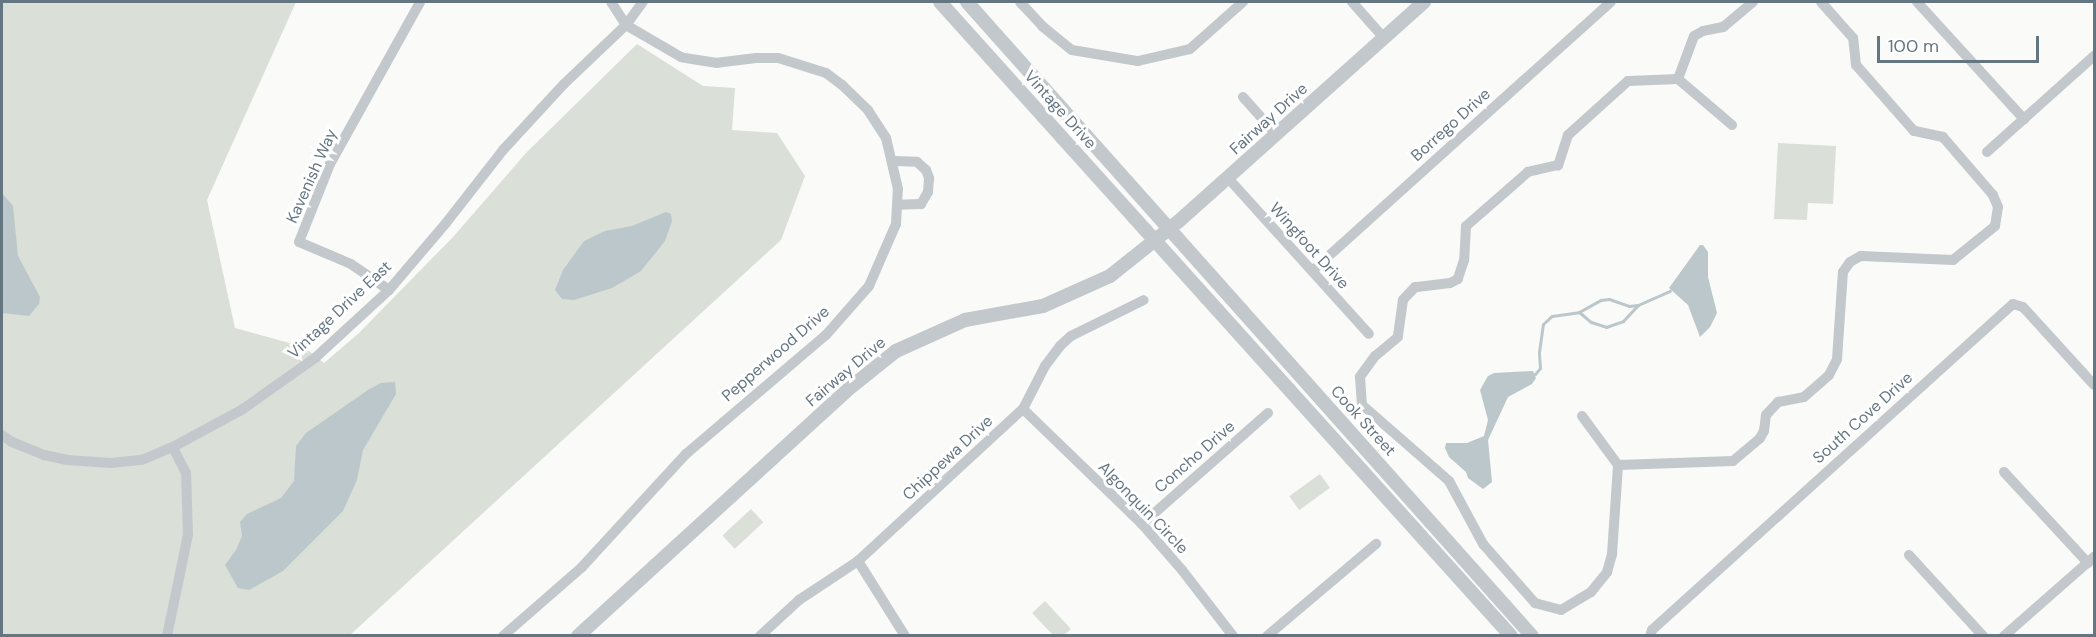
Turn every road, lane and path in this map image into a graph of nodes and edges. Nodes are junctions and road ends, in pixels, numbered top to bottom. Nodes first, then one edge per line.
1 (420, 2) edge
2 (611, 2) edge
3 (643, 2) edge
4 (940, 2) edge
5 (967, 2) edge
6 (1020, 2) edge
7 (1243, 2) edge
8 (1352, 2) edge
9 (1424, 2) edge
10 (1611, 2) edge
11 (1753, 2) edge
12 (1821, 2) edge
13 (1922, 3) edge
14 (626, 25) junction
15 (1384, 38) junction
16 (2094, 56) edge
17 (1678, 79) junction
18 (1243, 97) dead end
19 (2024, 119) junction
20 (1732, 124) dead end
21 (1277, 135) junction
22 (1987, 152) dead end
23 (892, 161) junction
24 (1228, 178) junction
25 (898, 205) junction
26 (1170, 228) junction
27 (1155, 241) junction
28 (1312, 271) junction
29 (389, 290) junction
30 (1144, 300) dead end
31 (1369, 334) dead end
32 (2094, 385) edge
33 (1023, 409) junction
34 (1268, 413) dead end
35 (1582, 416) dead end
36 (2, 435) edge
37 (173, 447) junction
38 (1618, 465) junction
39 (2004, 472) dead end
40 (1142, 524) junction
41 (1376, 544) dead end
42 (1909, 555) dead end
43 (2091, 560) edge
44 (858, 561) junction
45 (167, 636) edge
46 (503, 636) edge
47 (578, 636) edge
48 (760, 636) edge
49 (905, 636) edge
50 (1233, 636) edge
51 (1267, 636) edge
52 (1511, 636) edge
53 (1532, 636) edge
54 (1650, 636) edge
55 (1983, 636) edge
56 (2004, 636) edge

1 - 29 street, Kavenish Way
2 - 14 street
3 - 14 street, Vintage Drive East
4 - 27 street, Vintage Drive
5 - 26 street, Vintage Drive
6 - 7 street
8 - 15 street
9 - 15 street, Fairway Drive
10 - 28 street, Borrego Drive
11 - 17 street
12 - 38 street
13 - 19 street
14 - 23 street, Pepperwood Drive
14 - 29 street, Vintage Drive East
15 - 21 street, Fairway Drive
16 - 19 street
17 - 20 street
17 - 38 street
18 - 21 street
19 - 22 street
21 - 24 street, Fairway Drive
23 - 25 street, Pepperwood Drive
23 - 25 street
24 - 26 street, Fairway Drive
24 - 28 street, Wingfoot Drive
25 - 46 street, Pepperwood Drive
26 - 27 street, Fairway Drive
26 - 53 street, Cook Street
27 - 47 street, Fairway Drive
27 - 52 street, Cook Street
28 - 31 street, Wingfoot Drive
29 - 37 street, Vintage Drive East
30 - 33 street, Chippewa Drive
32 - 54 street, South Cove Drive
33 - 40 street, Algonquin Circle
33 - 44 street, Chippewa Drive
34 - 40 street, Concho Drive
35 - 38 street
36 - 37 street, Vintage Drive East
37 - 45 street
39 - 43 street
40 - 50 street, Algonquin Circle
41 - 51 street
42 - 55 street
43 - 56 street
44 - 48 street, Chippewa Drive
44 - 49 street

